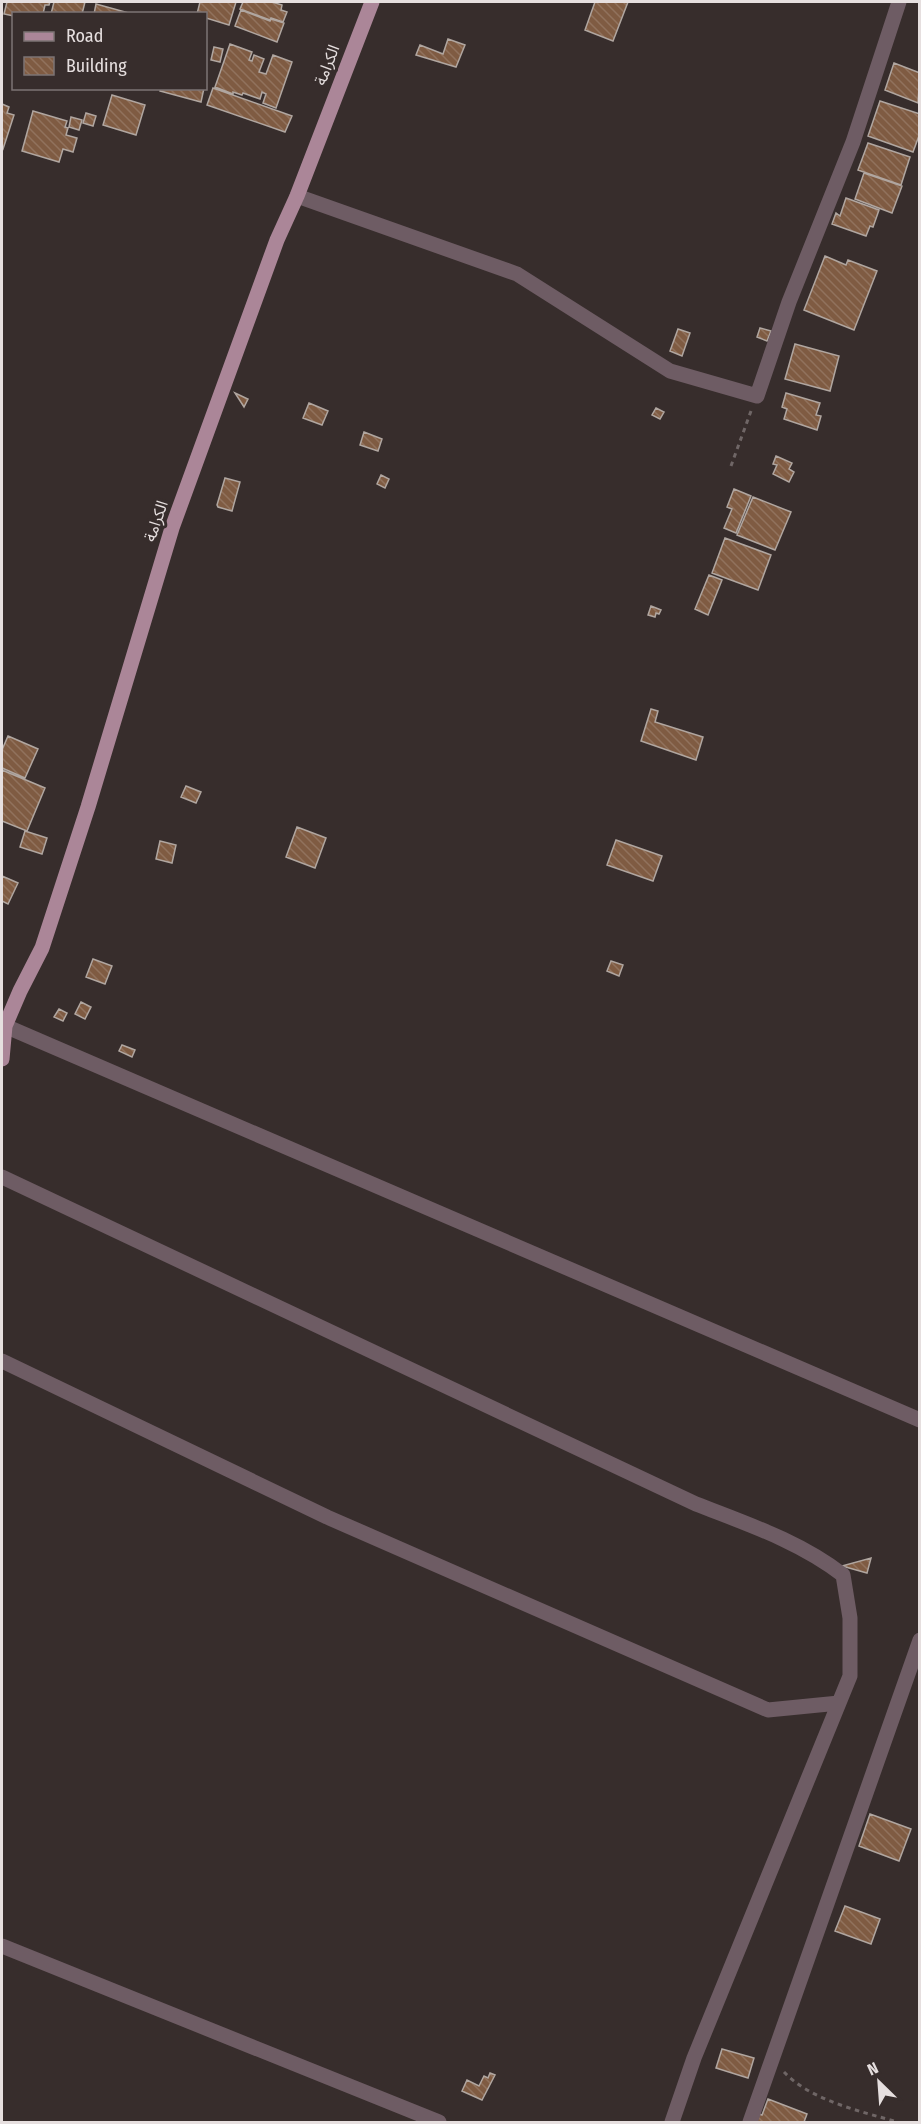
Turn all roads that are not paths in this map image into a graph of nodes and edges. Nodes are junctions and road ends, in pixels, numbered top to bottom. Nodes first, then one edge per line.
1 (372, 2) edge
2 (899, 2) edge
3 (297, 196) junction
4 (4, 1025) edge
5 (2, 1059) edge
6 (2, 1177) edge
7 (2, 1361) edge
8 (920, 1420) edge
9 (920, 1640) edge
10 (838, 1703) junction
11 (2, 1946) edge
12 (439, 2122) edge
13 (672, 2122) edge
14 (750, 2122) edge

1 - 3 main road, الكرامة
2 - 3 street
3 - 4 main road, الكرامة
4 - 5 main road, الكرامة
4 - 8 street
6 - 10 street
7 - 10 street
9 - 14 street
10 - 13 street
11 - 12 street

